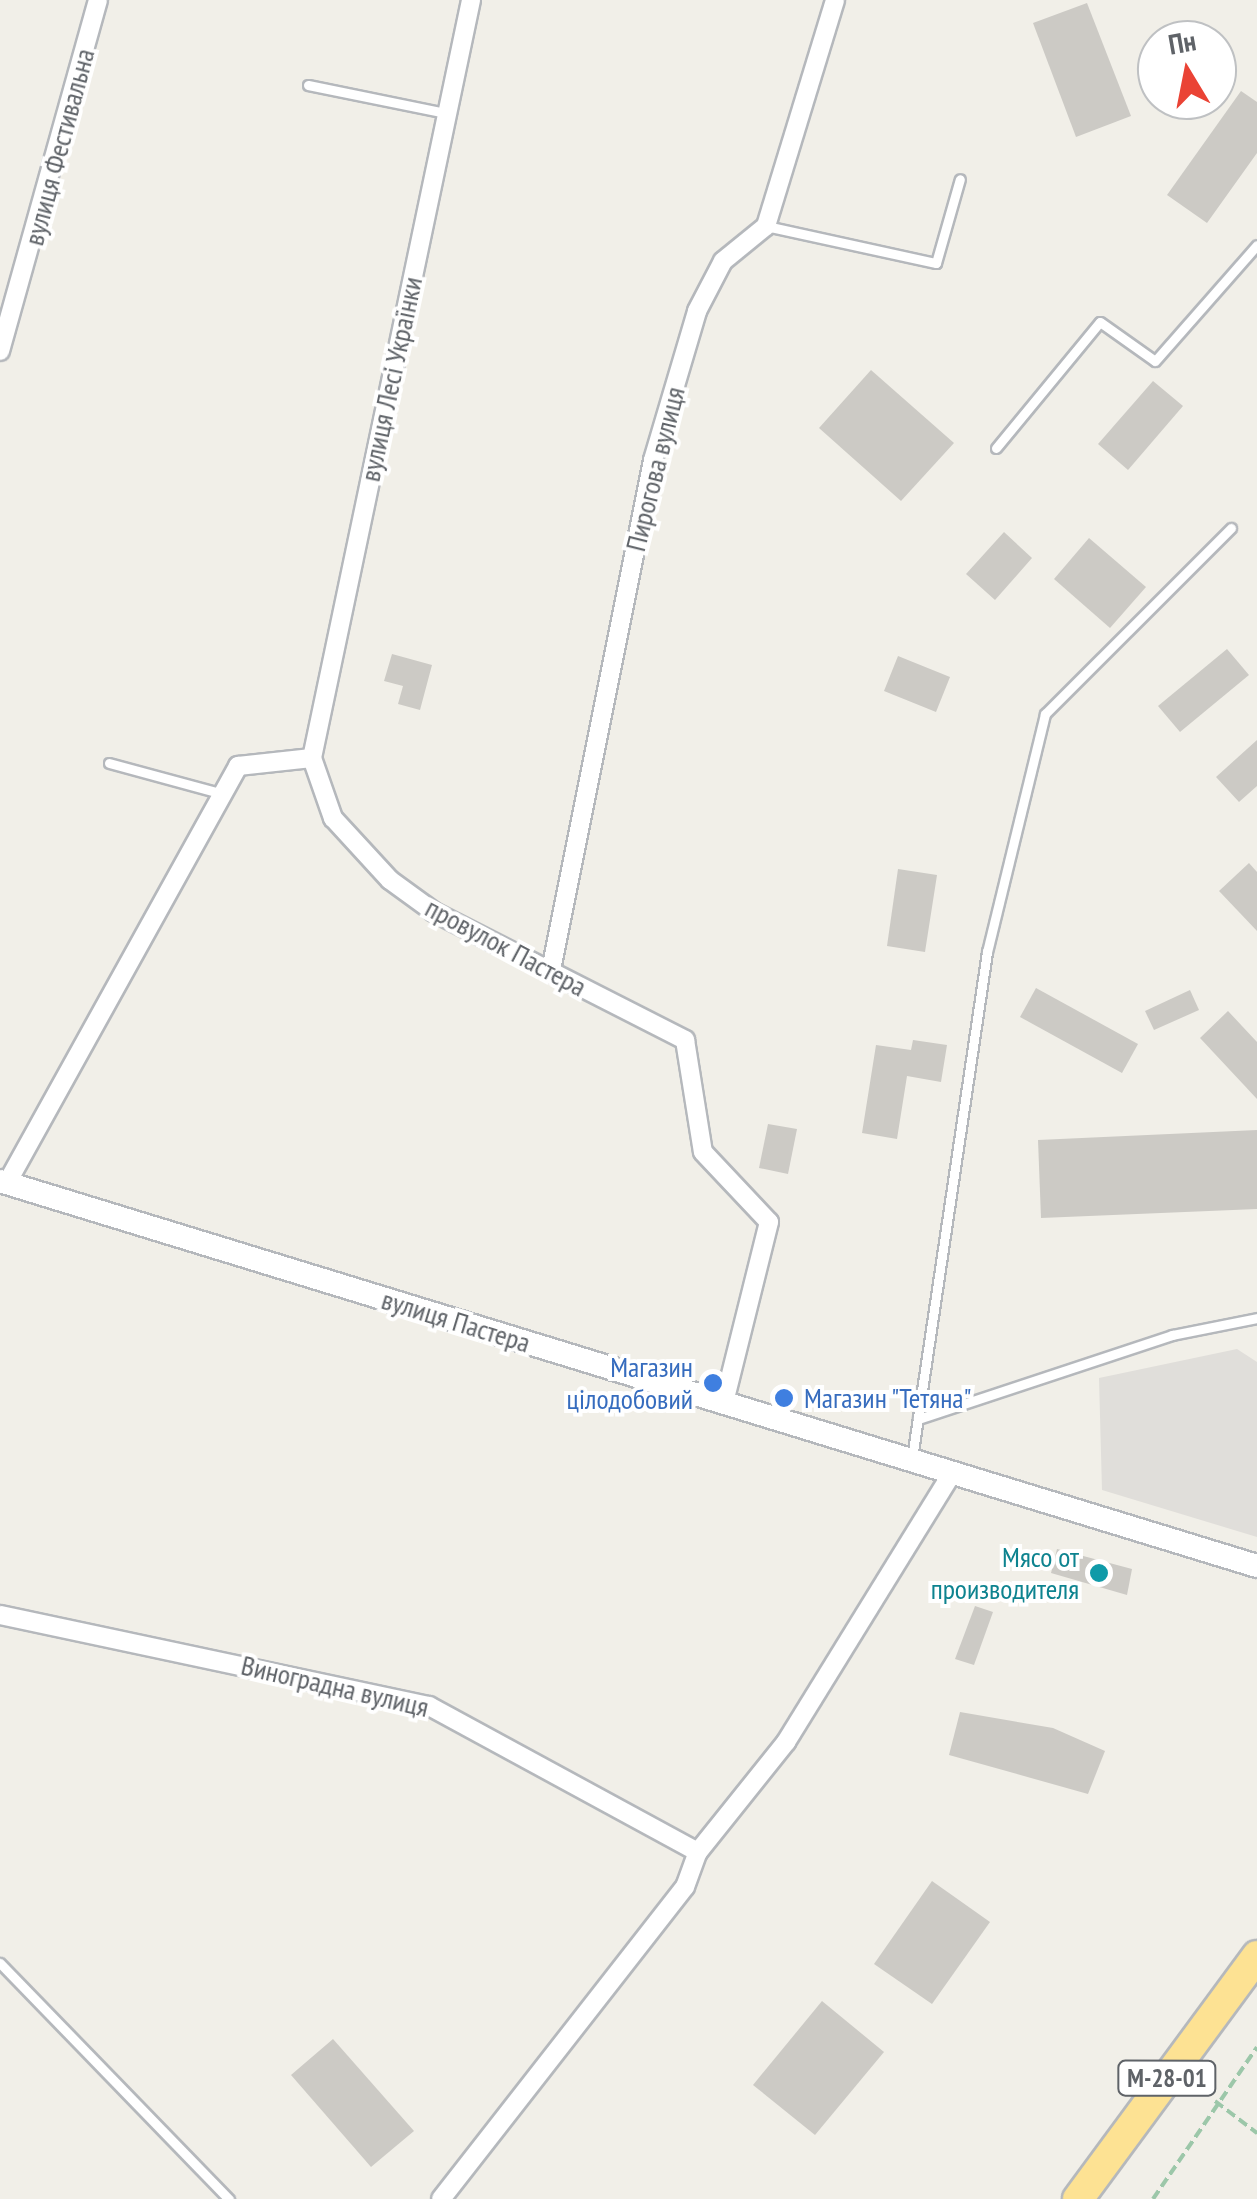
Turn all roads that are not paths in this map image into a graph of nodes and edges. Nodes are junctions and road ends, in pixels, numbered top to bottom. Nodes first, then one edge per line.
1 (98, 0) edge
2 (470, 0) edge
3 (835, 0) edge
4 (308, 85) dead end
5 (446, 113) junction
6 (960, 180) dead end
7 (766, 226) junction
8 (1257, 245) edge
9 (0, 351) edge
10 (996, 448) dead end
11 (1231, 528) dead end
12 (312, 758) junction
13 (109, 764) dead end
14 (224, 794) junction
15 (550, 970) junction
16 (4, 1182) edge
17 (1257, 1318) edge
18 (724, 1403) junction
19 (918, 1418) junction
20 (912, 1460) junction
21 (952, 1472) junction
22 (1257, 1566) edge
23 (0, 1615) edge
24 (698, 1852) junction
25 (1257, 1956) edge
26 (0, 1963) edge
27 (228, 2199) edge
28 (441, 2199) edge
29 (1078, 2199) edge

1 - 9 street, вулиця Фестивальна
2 - 5 street, вулиця Лесі Українки
3 - 7 street
4 - 5 lane
5 - 12 street, вулиця Лесі Українки
6 - 7 lane
7 - 15 street, Пирогова вулиця
8 - 10 lane
11 - 19 lane
12 - 14 street
12 - 15 street, провулок Пастера
13 - 14 lane
14 - 16 street
15 - 18 street, провулок Пастера
16 - 18 street, вулиця Пастера
17 - 19 lane
18 - 20 street, вулиця Пастера
19 - 20 lane
20 - 21 street, вулиця Пастера
21 - 22 street, вулиця Пастера
21 - 24 street
23 - 24 street, Виноградна вулиця
24 - 28 street
25 - 29 highway, М-28-01
26 - 27 lane

